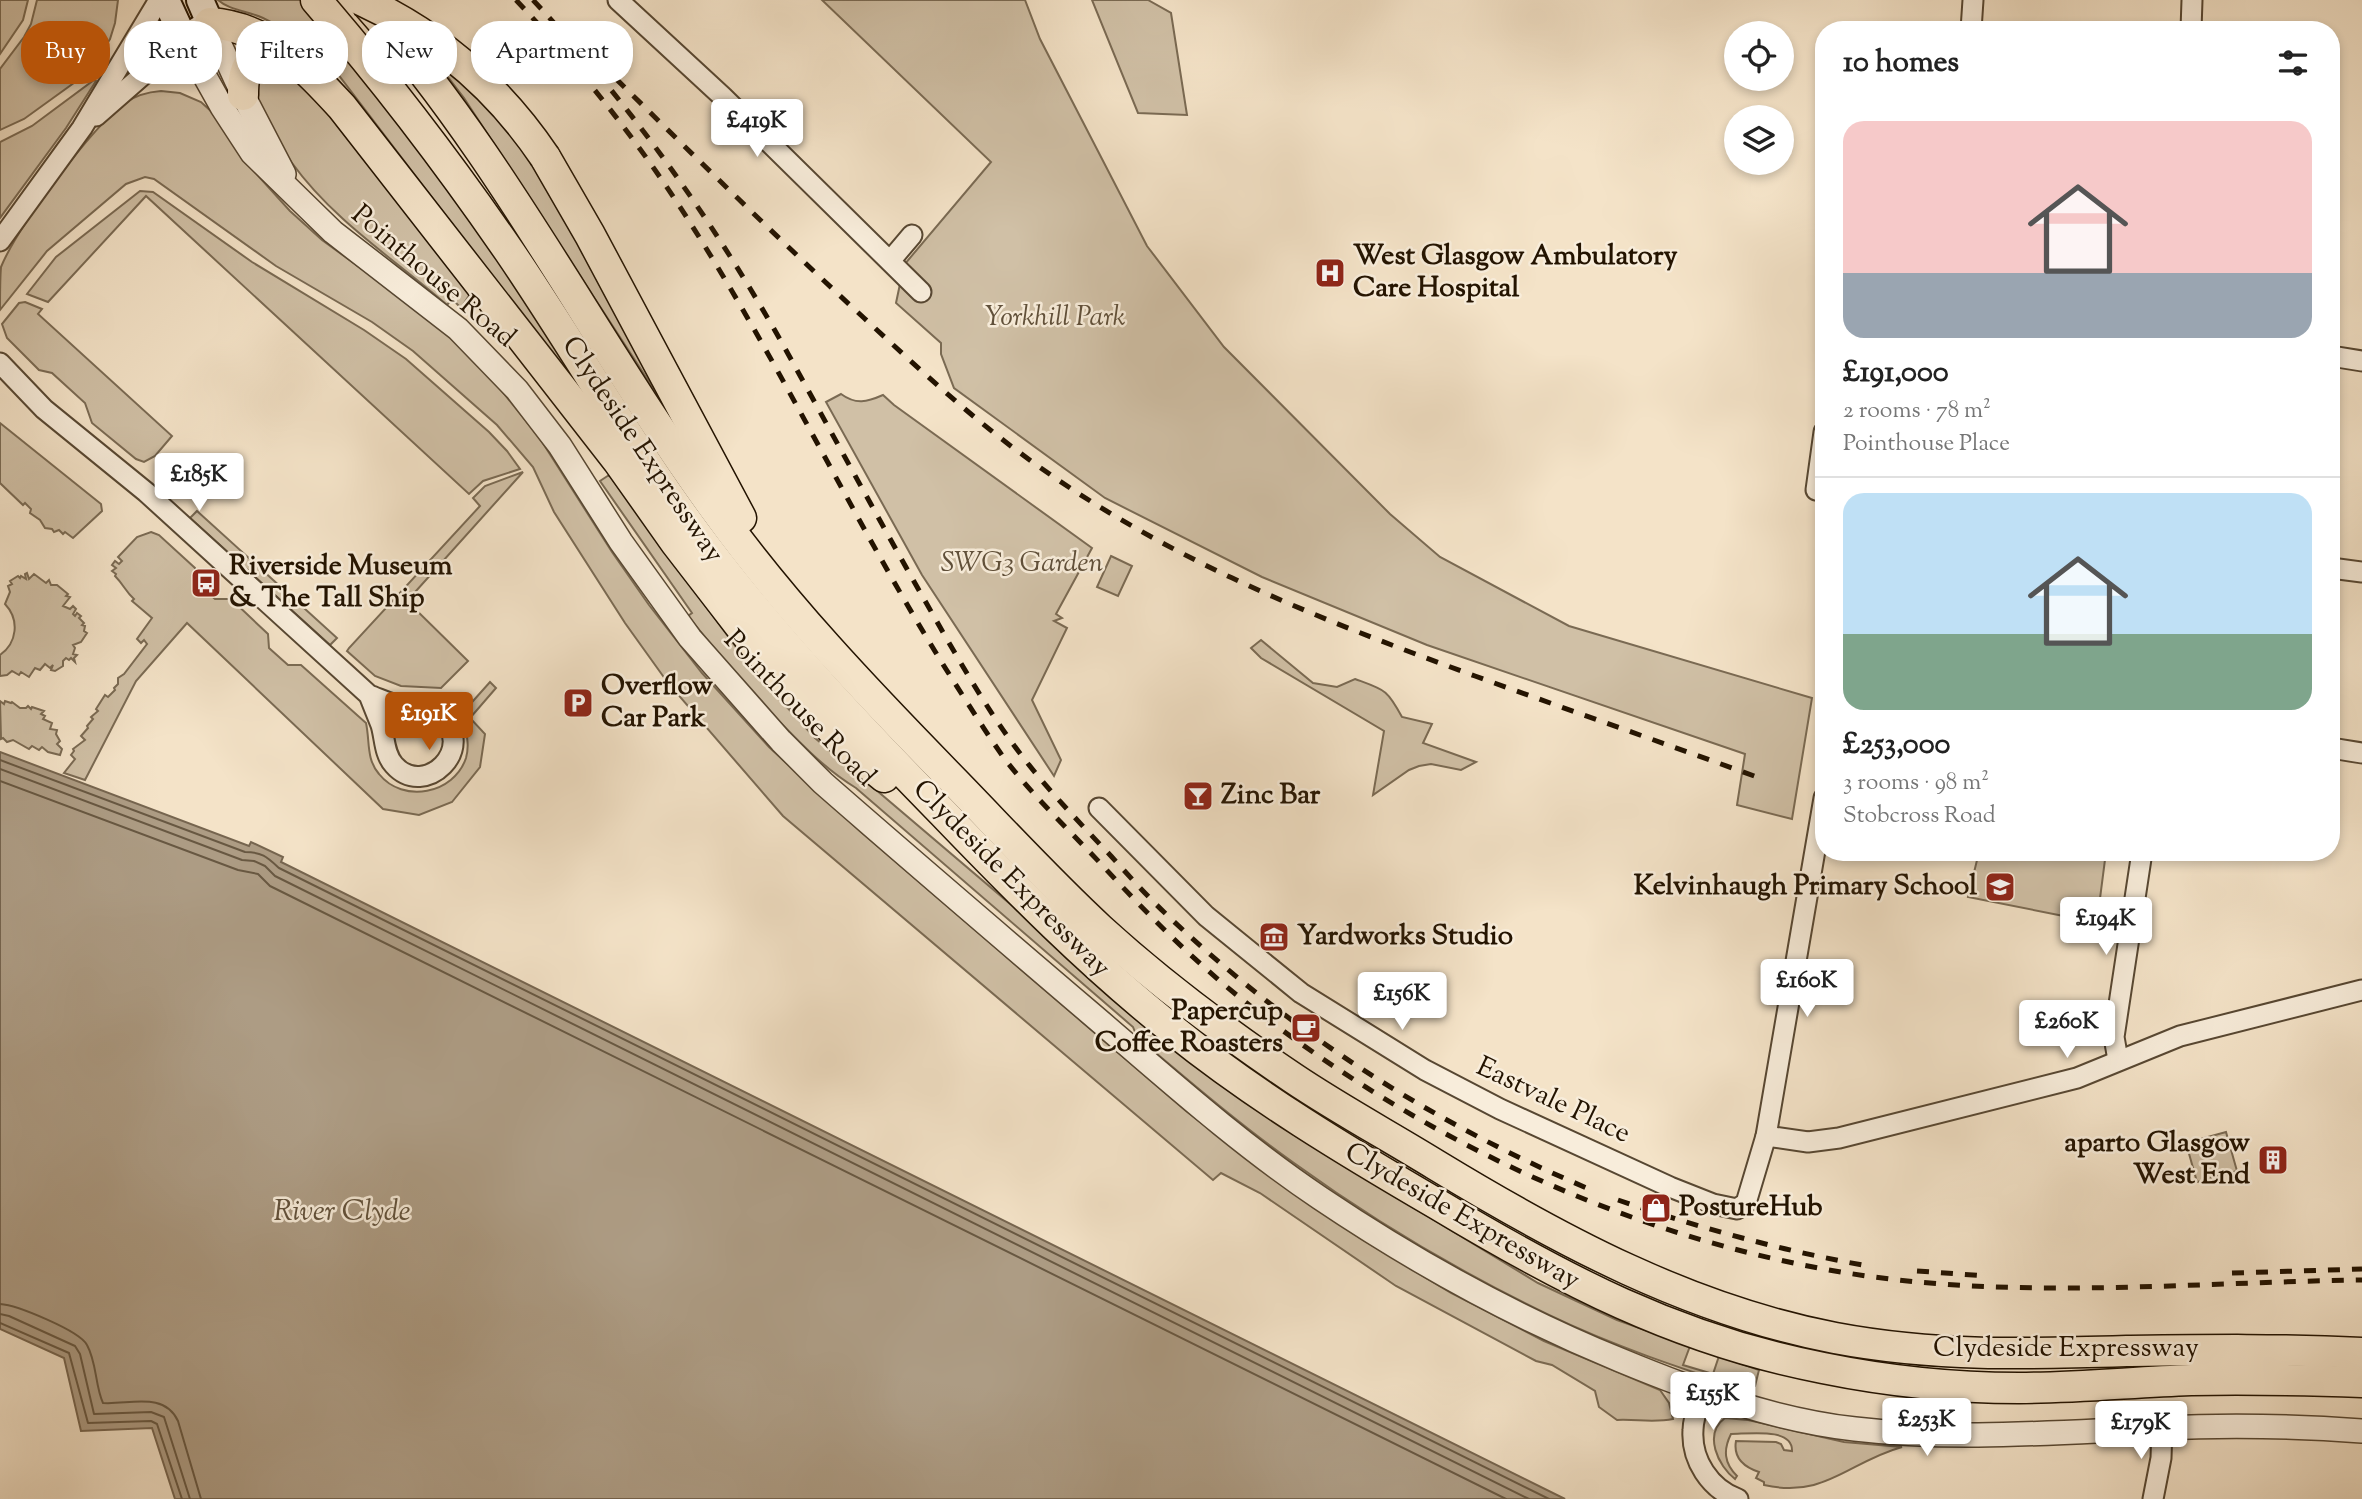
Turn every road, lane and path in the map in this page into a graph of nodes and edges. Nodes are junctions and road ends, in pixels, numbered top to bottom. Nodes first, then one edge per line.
1 (159, 0) edge
2 (166, 0) edge
3 (316, 0) edge
4 (362, 0) edge
5 (618, 0) edge
6 (1973, 0) edge
7 (2192, 0) edge
8 (205, 12) edge
9 (176, 21) edge
10 (1972, 21) edge
11 (2191, 21) edge
12 (236, 26) edge
13 (132, 84) edge
14 (209, 84) edge
15 (243, 84) edge
16 (321, 84) edge
17 (243, 95) junction
18 (82, 128) junction
19 (294, 192) junction
20 (912, 234) dead end
21 (0, 241) edge
22 (890, 261) junction
23 (921, 292) dead end
24 (2340, 357) edge
25 (2362, 361) edge
26 (0, 363) edge
27 (2340, 569) edge
28 (2362, 572) edge
29 (783, 599) junction
30 (369, 695) junction
31 (2340, 749) edge
32 (2362, 753) edge
33 (1099, 808) dead end
34 (1815, 850) edge
35 (2141, 861) edge
36 (1031, 902) junction
37 (2362, 990) edge
38 (2118, 1060) junction
39 (1766, 1136) junction
40 (2362, 1353) edge
41 (2362, 1382) edge
42 (1703, 1392) junction
43 (2161, 1428) junction
44 (2362, 1431) edge
45 (1738, 1499) edge
46 (2153, 1499) edge

1 - 18 street
2 - 9 main road
3 - 36 main road, Clydeside Expressway
4 - 29 main road, Clydeside Expressway
4 - 29 main road, bridge
5 - 22 street
6 - 10 street
7 - 11 street
8 - 12 main road
8 - 17 street, Pointhouse Road
13 - 18 street
14 - 19 street, Pointhouse Road
15 - 17 main road
16 - 36 main road
17 - 19 street, Pointhouse Road
18 - 21 street
19 - 42 street, Pointhouse Road
20 - 22 street
22 - 23 street
24 - 25 street
26 - 30 street
27 - 28 street
29 - 40 main road, Clydeside Expressway
30 - 30 street
31 - 32 street
33 - 39 street, Eastvale Place
34 - 39 street
35 - 38 street
36 - 41 main road, Clydeside Expressway
37 - 38 street
38 - 39 street
42 - 43 street, Pointhouse Road
42 - 45 street
43 - 44 street, Pointhouse Road
43 - 46 street

